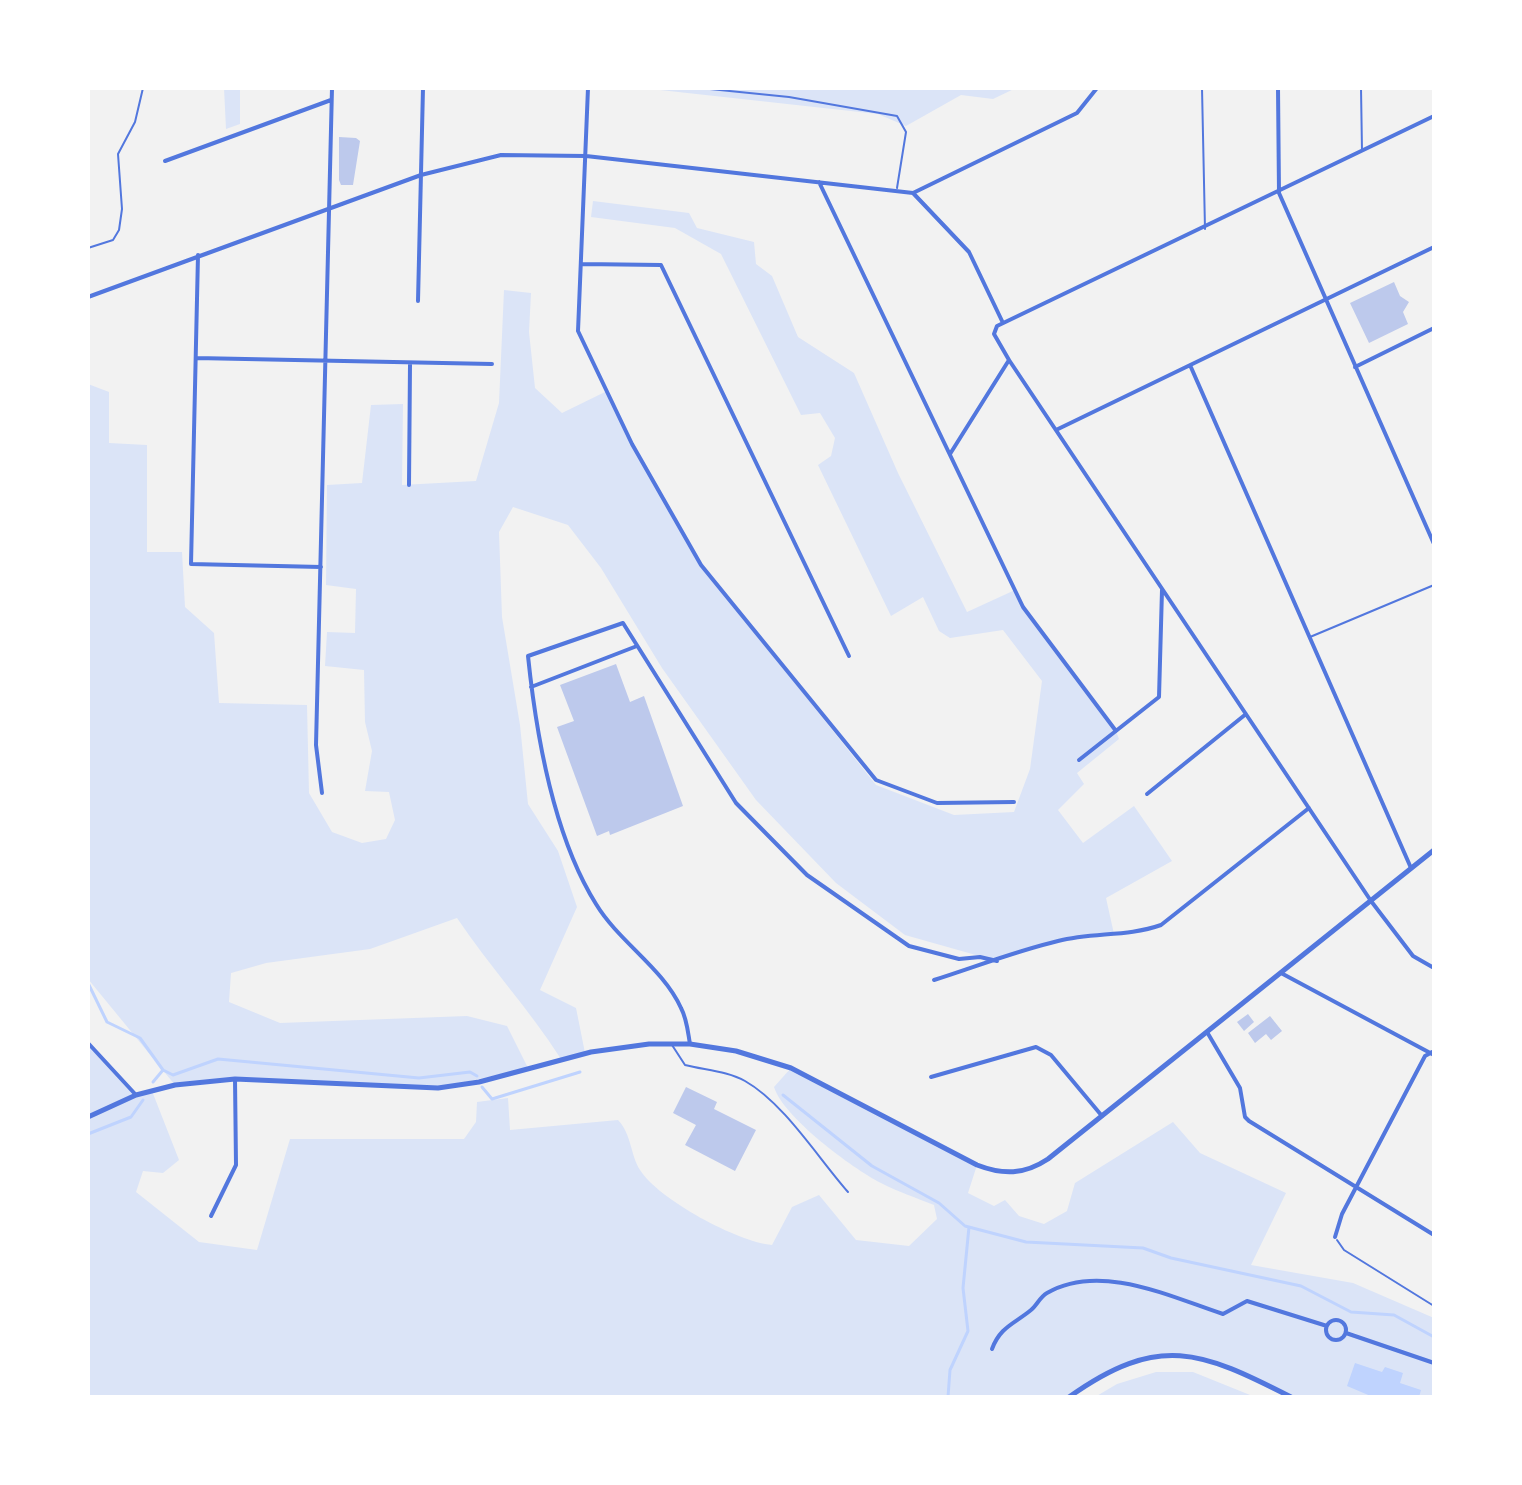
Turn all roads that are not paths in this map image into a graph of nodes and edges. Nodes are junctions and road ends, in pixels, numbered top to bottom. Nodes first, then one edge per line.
1 (143, 88) edge
2 (332, 88) edge
3 (423, 88) edge
4 (588, 88) edge
5 (700, 88) edge
6 (1097, 88) edge
7 (1202, 88) edge
8 (1278, 88) edge
9 (1361, 88) edge
10 (331, 100) junction
11 (1434, 116) edge
12 (1362, 152) junction
13 (586, 156) junction
14 (165, 161) dead end
15 (421, 175) junction
16 (819, 182) junction
17 (898, 192) junction
18 (913, 193) junction
19 (1279, 193) junction
20 (328, 208) junction
21 (1205, 229) junction
22 (1434, 247) edge
23 (88, 248) edge
24 (198, 255) junction
25 (582, 264) junction
26 (88, 297) edge
27 (1325, 299) junction
28 (418, 301) dead end
29 (1003, 323) junction
30 (1434, 328) edge
31 (196, 358) junction
32 (1009, 360) junction
33 (325, 362) junction
34 (410, 364) junction
35 (492, 364) dead end
36 (1190, 365) junction
37 (1355, 367) junction
38 (1056, 430) junction
39 (950, 454) junction
40 (409, 485) dead end
41 (1434, 544) edge
42 (321, 567) junction
43 (1434, 585) edge
44 (1162, 588) junction
45 (1309, 638) junction
46 (637, 646) junction
47 (849, 656) dead end
48 (531, 687) junction
49 (1246, 714) junction
50 (1116, 731) junction
51 (1079, 760) dead end
52 (322, 793) dead end
53 (1147, 794) dead end
54 (1014, 802) dead end
55 (1309, 808) junction
56 (1434, 850) edge
57 (1411, 869) junction
58 (1371, 901) junction
59 (997, 961) junction
60 (1434, 968) edge
61 (1281, 973) junction
62 (934, 980) dead end
63 (1207, 1032) junction
64 (88, 1043) edge
65 (672, 1044) junction
66 (690, 1044) junction
67 (1433, 1053) edge
68 (931, 1077) dead end
69 (235, 1079) junction
70 (136, 1095) junction
71 (1102, 1116) junction
72 (88, 1117) edge
73 (1357, 1188) junction
74 (848, 1192) dead end
75 (211, 1216) dead end
76 (1434, 1235) edge
77 (1335, 1237) joint
78 (1434, 1306) edge
79 (1327, 1326) junction
80 (1346, 1333) junction
81 (992, 1349) dead end
82 (1434, 1363) edge
83 (1069, 1397) edge
84 (1291, 1397) edge

1 - 23 lane
2 - 10 street
3 - 15 street
4 - 13 street
5 - 17 lane
6 - 18 street
7 - 21 lane
8 - 19 street
9 - 12 lane
10 - 14 street
10 - 20 street
11 - 12 street
12 - 19 street
13 - 15 street
13 - 16 street
13 - 25 street
15 - 20 street
15 - 28 street
16 - 17 street
16 - 39 street
17 - 18 street
18 - 29 street
19 - 21 street
19 - 27 street
20 - 24 street
20 - 33 street
21 - 29 street
22 - 27 street
24 - 26 street
24 - 31 street
25 - 47 street
25 - 54 street
27 - 36 street
27 - 37 street
29 - 32 street
30 - 37 street
31 - 33 street
31 - 42 street
32 - 38 street
32 - 39 street
33 - 34 street
33 - 42 street
34 - 35 street
34 - 40 street
36 - 38 street
36 - 45 street
37 - 41 street
38 - 44 street
39 - 50 street
42 - 52 street
43 - 45 lane
44 - 49 street
44 - 50 street
45 - 57 street
46 - 48 street
46 - 48 street
46 - 59 street
48 - 66 street
49 - 53 street
49 - 55 street
50 - 51 street
55 - 58 street
55 - 59 street
56 - 57 street
57 - 58 street
58 - 60 street
58 - 61 street
59 - 62 street
61 - 63 street
61 - 67 street
63 - 71 street
63 - 73 street
64 - 70 street
65 - 66 street
65 - 69 street
65 - 74 lane
66 - 71 street
67 - 73 street
68 - 71 street
69 - 70 street
69 - 75 street
70 - 72 street
73 - 76 street
73 - 77 street
77 - 78 lane
79 - 80 street
79 - 80 street
79 - 81 street
80 - 82 street
83 - 84 street

